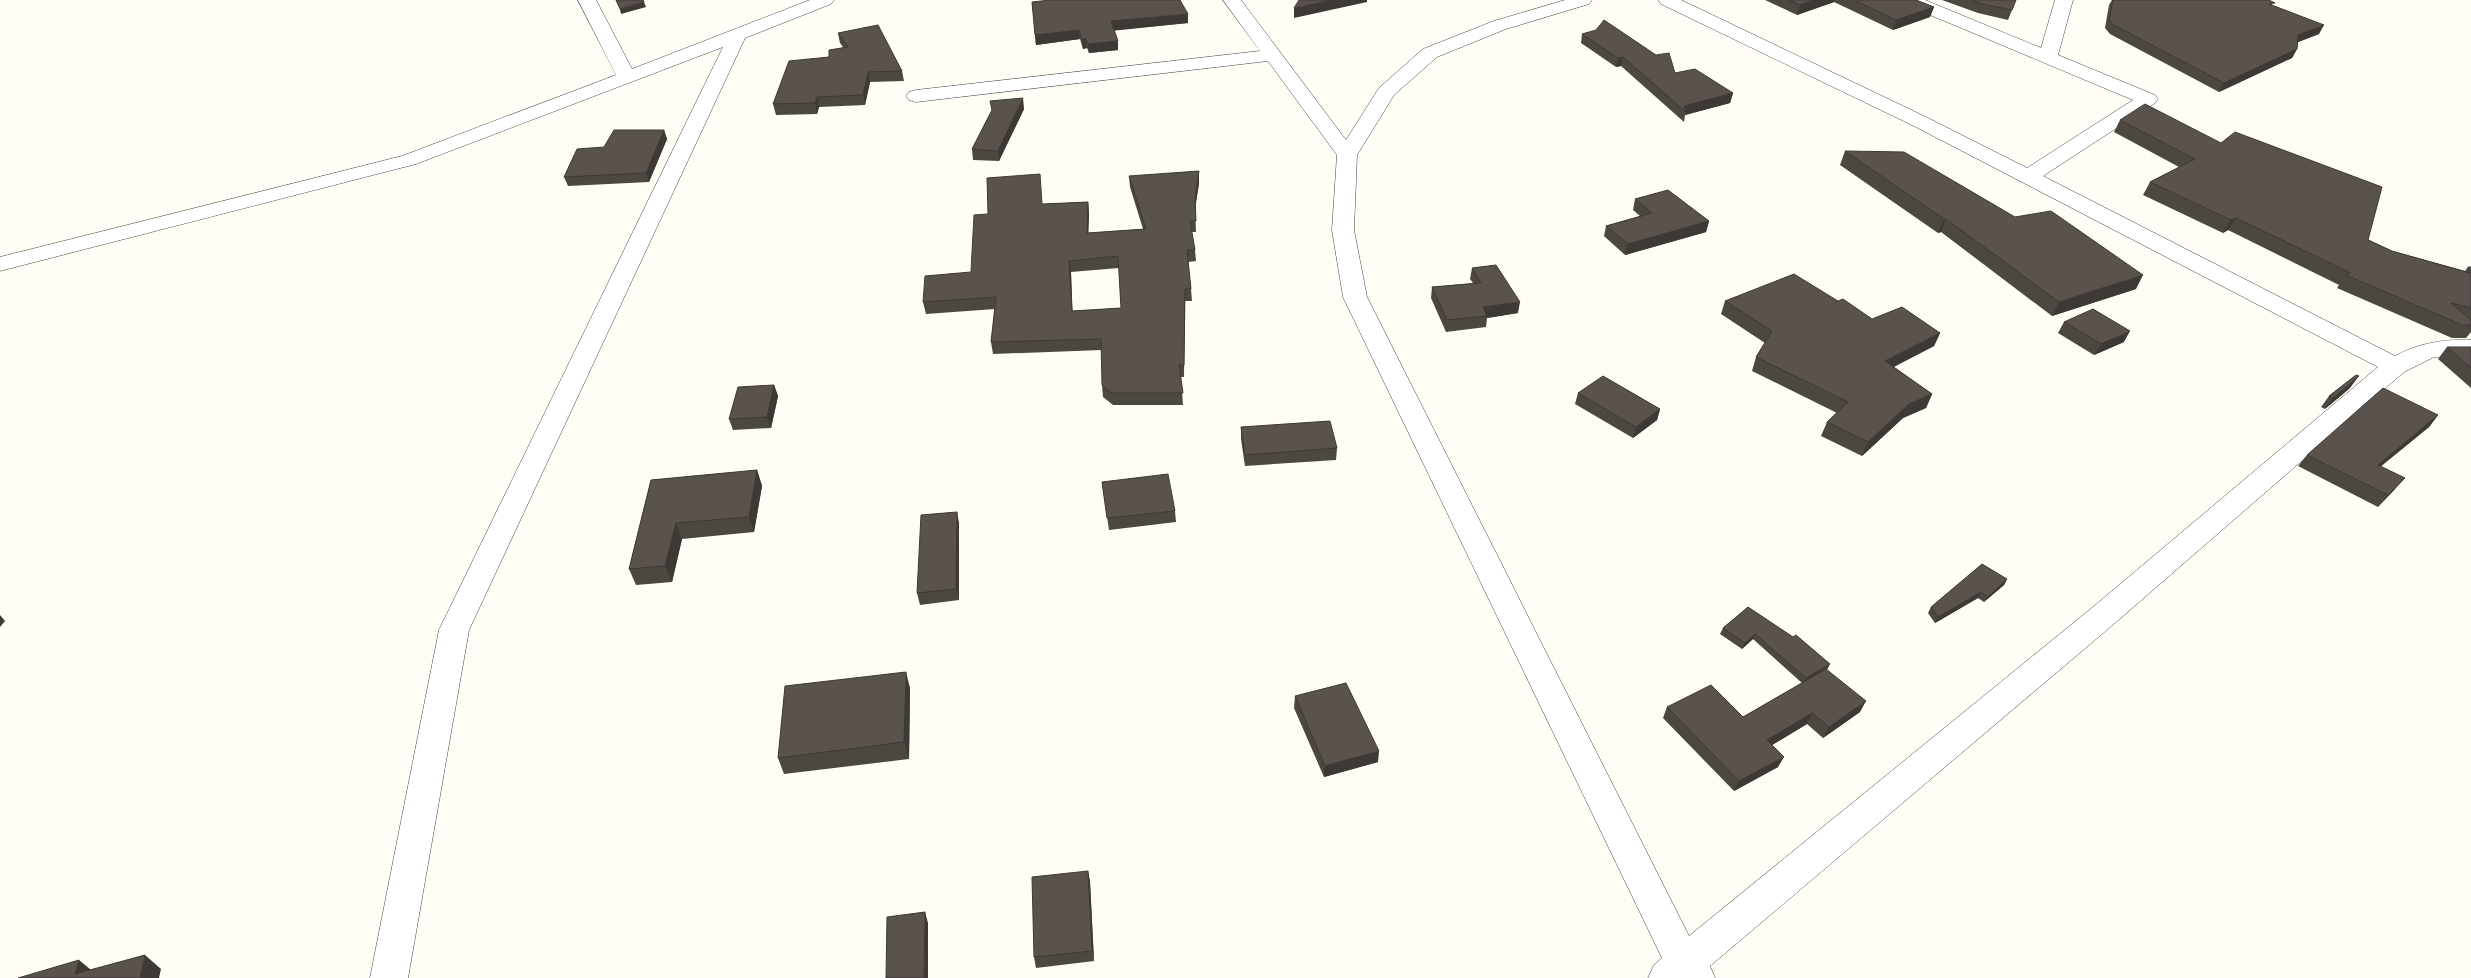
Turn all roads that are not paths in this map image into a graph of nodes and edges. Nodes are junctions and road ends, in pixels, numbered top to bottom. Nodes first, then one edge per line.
1 (587, 0) edge
2 (825, 0) edge
3 (1232, 0) edge
4 (1584, 0) edge
5 (1666, 0) edge
6 (1910, 0) edge
7 (2064, 0) edge
8 (738, 34) junction
9 (1272, 55) junction
10 (2048, 57) junction
11 (627, 78) junction
12 (916, 96) dead end
13 (1347, 155) junction
14 (2028, 177) junction
15 (0, 264) edge
16 (2471, 348) edge
17 (2395, 366) junction
18 (1682, 973) edge
19 (389, 978) edge

1 - 11 street
2 - 8 street
3 - 9 street
4 - 13 street
5 - 14 street
6 - 10 street
7 - 10 street
8 - 11 street
8 - 19 street
9 - 12 street
9 - 13 street
10 - 14 street
11 - 15 street
13 - 18 street
14 - 17 street
16 - 17 street
17 - 18 street

